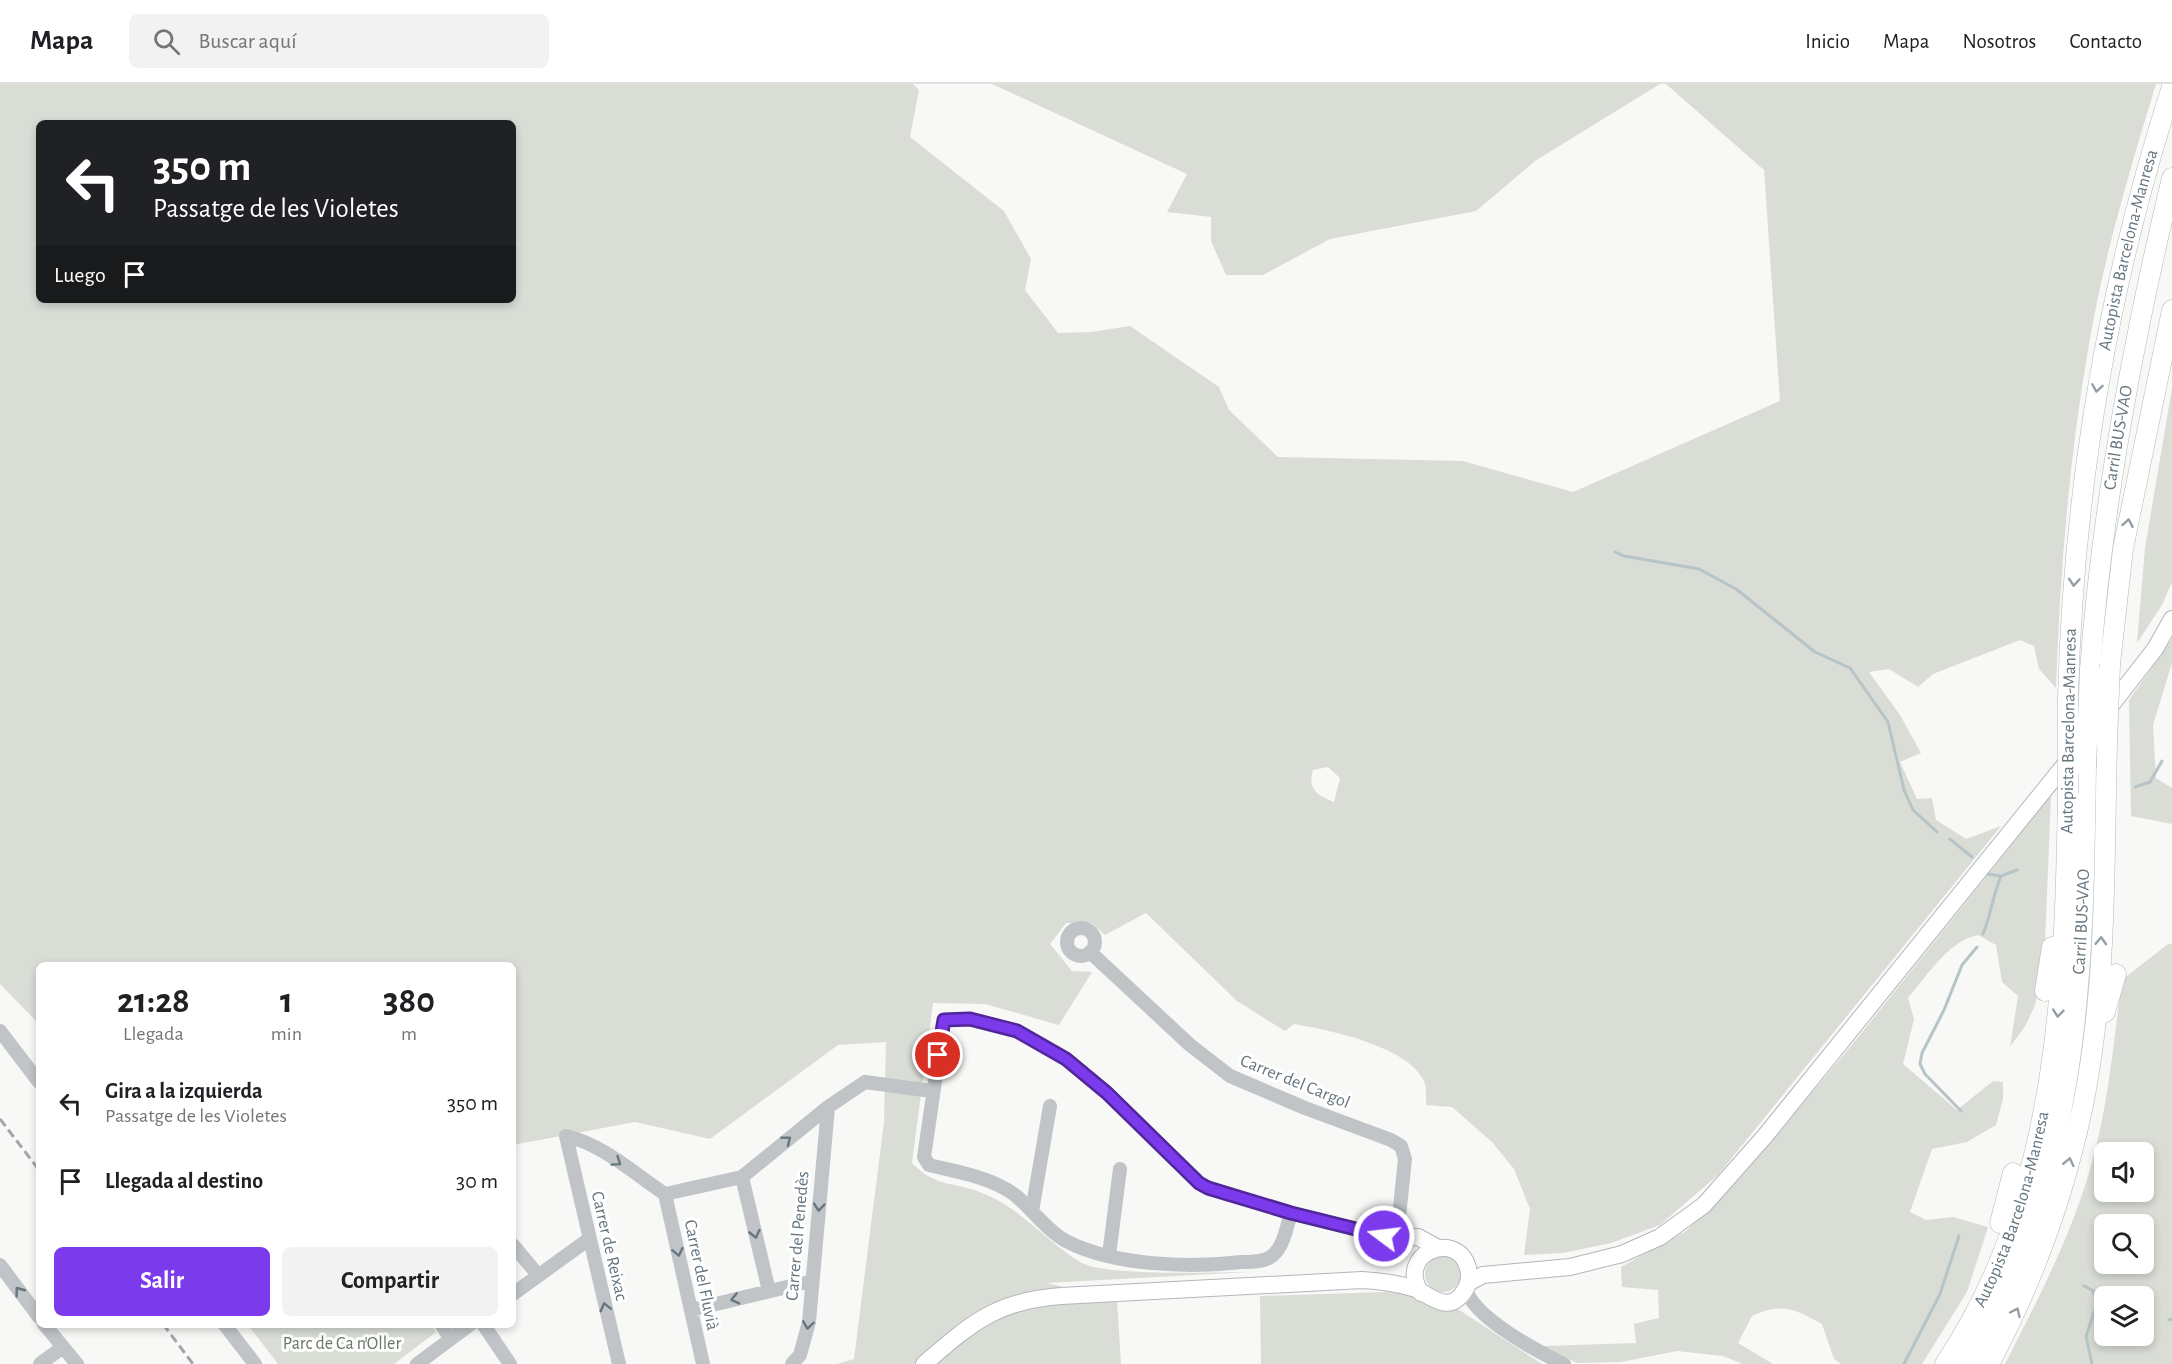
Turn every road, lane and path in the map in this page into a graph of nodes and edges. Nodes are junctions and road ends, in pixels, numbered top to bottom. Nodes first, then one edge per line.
1 (2172, 87) edge
2 (2172, 165) edge
3 (2172, 178) edge
4 (2172, 220) edge
5 (2172, 310) edge
6 (2102, 537) junction
7 (2172, 619) edge
8 (2110, 739) junction
9 (2116, 817) dead end
10 (2067, 850) junction
11 (1090, 952) dead end
12 (2116, 974) dead end
13 (2045, 991) dead end
14 (0, 1030) edge
15 (2092, 1042) junction
16 (36, 1078) edge
17 (932, 1091) junction
18 (1050, 1106) dead end
19 (828, 1107) junction
20 (1120, 1169) dead end
21 (2013, 1173) dead end
22 (742, 1178) junction
23 (665, 1194) junction
24 (1032, 1211) junction
25 (1291, 1213) junction
26 (1401, 1237) junction
27 (588, 1239) junction
28 (1438, 1248) junction
29 (516, 1249) edge
30 (1108, 1255) junction
31 (1464, 1259) junction
32 (1417, 1265) junction
33 (1, 1268) edge
34 (1502, 1271) junction
35 (538, 1275) junction
36 (812, 1281) junction
37 (1392, 1282) junction
38 (1462, 1291) junction
39 (516, 1292) edge
40 (769, 1292) junction
41 (1421, 1293) junction
42 (691, 1310) junction
43 (36, 1313) edge
44 (47, 1328) edge
45 (228, 1328) edge
46 (444, 1328) edge
47 (466, 1328) edge
48 (486, 1328) edge
49 (451, 1339) junction
50 (1960, 1339) junction
51 (63, 1347) junction
52 (421, 1363) edge
53 (40, 1364) edge
54 (77, 1364) edge
55 (255, 1364) edge
56 (510, 1364) edge
57 (619, 1364) edge
58 (703, 1364) edge
59 (792, 1364) edge
60 (924, 1364) edge
61 (1564, 1364) edge
62 (1945, 1364) edge
63 (1967, 1364) edge
64 (1989, 1364) edge

1 -> 10 highway, Autopista Barcelona-Manresa, bridge
2 - 6 highway
3 - 6 highway, Carril BUS-VAO
4 - 6 highway
8 -> 5 highway, Autopista Barcelona-Manresa, bridge
6 - 63 highway, Carril BUS-VAO, bridge
7 - 34 main road
8 - 9 highway
15 -> 8 highway, Autopista Barcelona-Manresa
10 - 13 highway
10 -> 50 highway, Autopista Barcelona-Manresa
11 - 26 street, Carrer del Cargol
12 - 15 highway
14 - 16 street
64 -> 15 highway, Autopista Barcelona-Manresa
17 - 19 street
17 - 24 street
17 - 25 street
18 - 24 street
22 -> 19 street
19 -> 36 street, Carrer del Penedès
20 - 30 street
21 - 50 highway
22 - 23 street
22 -> 40 street
27 -> 23 street, Carrer de Reixac
23 -> 42 street, Carrer del Fluvià
24 - 30 street
25 - 26 street
25 - 30 street
26 - 28 main road
26 - 32 main road
27 - 35 street
57 -> 27 street, Carrer de Reixac
28 - 31 main road
28 - 32 main road
29 - 35 street
31 - 34 main road
31 - 38 main road
32 - 37 main road
32 - 41 main road
43 -> 33 street
34 - 38 main road
35 - 39 street
36 - 40 street
36 -> 59 street, Carrer del Penedès
37 - 41 main road
37 - 60 main road
38 - 41 main road
38 - 61 street
40 -> 42 street
42 - 58 street, Carrer del Fluvià
44 - 51 street
45 - 55 street
46 - 49 street
47 - 49 street
48 - 56 street
49 - 52 street
50 - 62 highway, Autopista Barcelona-Manresa
51 - 53 street
51 - 54 street

